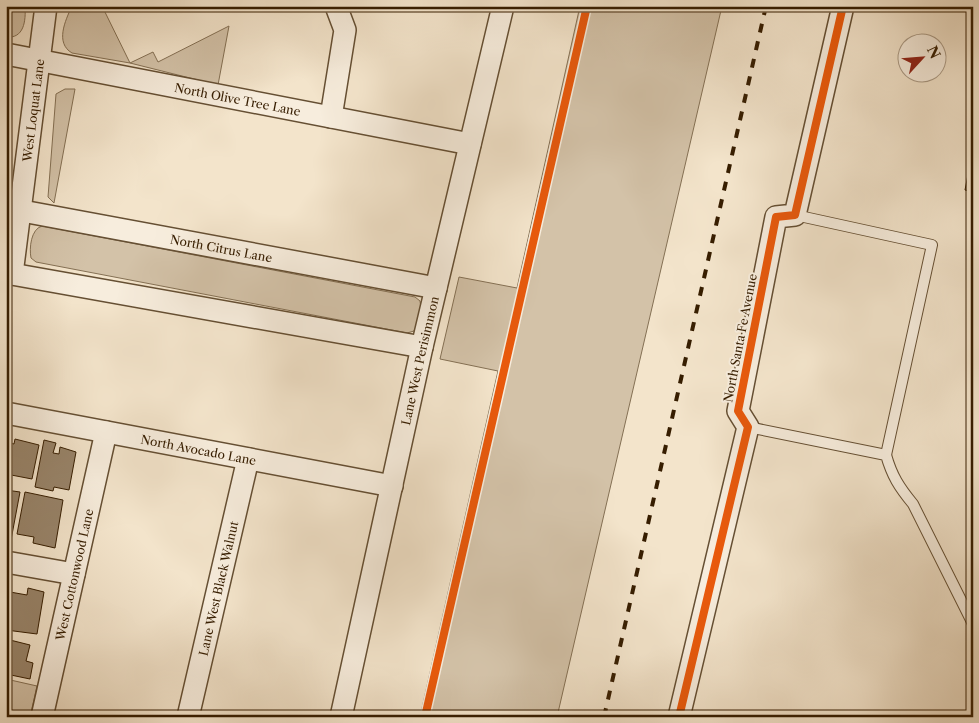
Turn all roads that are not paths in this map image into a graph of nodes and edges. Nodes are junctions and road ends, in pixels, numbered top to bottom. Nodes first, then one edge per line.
1 (46, 6) edge
2 (336, 6) edge
3 (503, 6) edge
4 (843, 6) edge
5 (6, 54) edge
6 (39, 60) junction
7 (331, 117) junction
8 (470, 144) junction
9 (13, 210) edge
10 (795, 215) junction
11 (9, 274) edge
12 (436, 288) junction
13 (422, 347) junction
14 (6, 413) edge
15 (748, 427) junction
16 (106, 432) junction
17 (886, 454) junction
18 (248, 459) junction
19 (392, 486) junction
20 (6, 562) edge
21 (74, 574) junction
22 (973, 624) edge
23 (42, 717) edge
24 (188, 717) edge
25 (341, 717) edge
26 (679, 717) edge

1 - 6 street, West Loquat Lane
2 - 7 street
3 - 8 street, Lane West Perisimmon
4 - 10 street
5 - 6 street, North Olive Tree Lane
6 - 7 street, North Olive Tree Lane
6 - 9 street, West Loquat Lane
7 - 8 street, North Olive Tree Lane
8 - 12 street, Lane West Perisimmon
9 - 11 street, West Loquat Lane
9 - 12 street, North Citrus Lane
10 - 15 street, North Santa Fe Avenue
10 - 17 lane
11 - 13 street
12 - 13 street, Lane West Perisimmon
13 - 19 street, Lane West Perisimmon
14 - 16 street, North Avocado Lane
15 - 17 lane
15 - 26 street
16 - 18 street, North Avocado Lane
16 - 21 street, West Cottonwood Lane
17 - 22 lane
18 - 19 street, North Avocado Lane
18 - 24 street, Lane West Black Walnut
19 - 25 street, Lane West Perisimmon
20 - 21 street
21 - 23 street, West Cottonwood Lane

